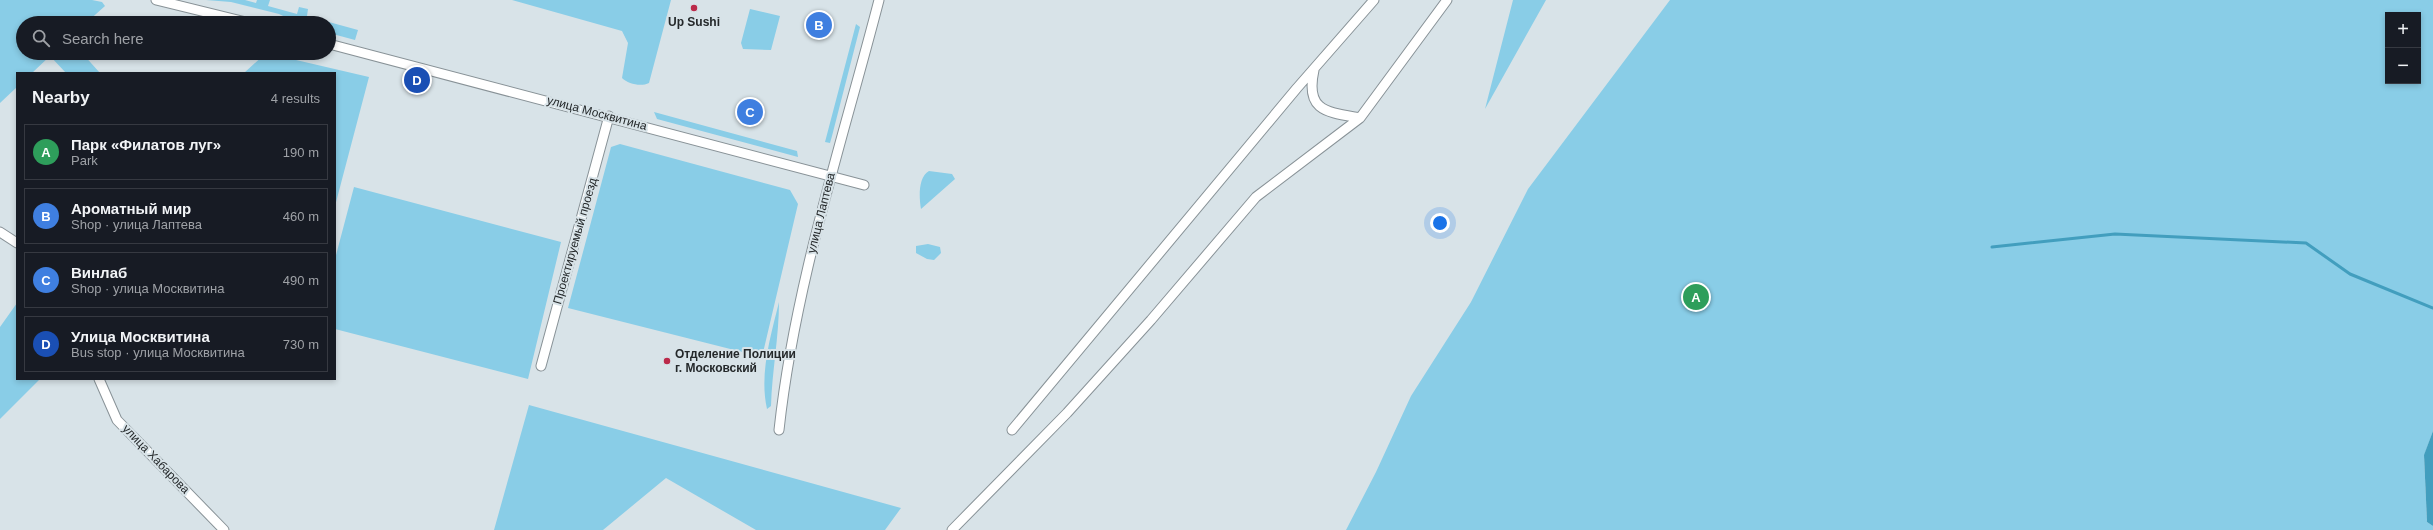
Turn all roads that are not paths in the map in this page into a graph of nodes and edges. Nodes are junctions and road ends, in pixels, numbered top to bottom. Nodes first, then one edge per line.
1 (156, 0) edge
2 (879, 0) edge
3 (1374, 0) edge
4 (1447, 0) edge
5 (221, 16) edge
6 (336, 46) edge
7 (1315, 68) junction
8 (609, 116) junction
9 (1360, 118) junction
10 (830, 175) junction
11 (864, 185) dead end
12 (2, 233) edge
13 (16, 242) edge
14 (541, 366) dead end
15 (99, 380) edge
16 (779, 430) dead end
17 (1012, 430) dead end
18 (224, 530) edge
19 (952, 530) edge

1 - 5 street
2 - 10 street, улица Лаптева
3 - 7 street
4 - 9 street
6 - 8 street, улица Москвитина
7 - 9 street
7 - 17 street
8 - 10 street, улица Москвитина
8 - 14 street, Проектируемый проезд
9 - 19 street
10 - 11 street, улица Москвитина
10 - 16 street, улица Лаптева
12 - 13 street
15 - 18 street, улица Хабарова

